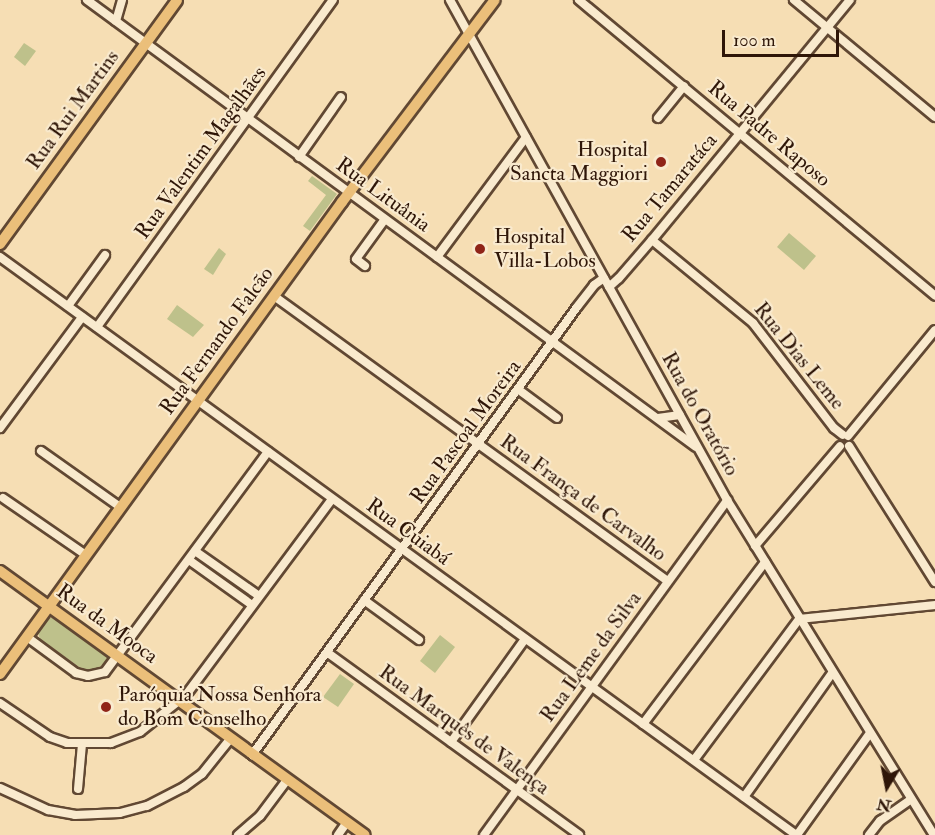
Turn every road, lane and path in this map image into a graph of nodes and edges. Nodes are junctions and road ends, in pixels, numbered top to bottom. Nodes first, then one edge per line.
1 (87, 0) edge
2 (122, 0) edge
3 (177, 0) edge
4 (333, 0) edge
5 (450, 0) edge
6 (495, 0) edge
7 (579, 0) edge
8 (794, 0) edge
9 (850, 0) edge
10 (116, 21) junction
11 (827, 28) junction
12 (468, 33) junction
13 (146, 43) junction
14 (684, 86) junction
15 (341, 97) dead end
16 (935, 117) edge
17 (658, 118) dead end
18 (248, 119) junction
19 (740, 132) junction
20 (526, 137) junction
21 (299, 157) junction
22 (349, 193) junction
23 (385, 219) junction
24 (652, 240) junction
25 (0, 244) edge
26 (105, 255) dead end
27 (0, 257) edge
28 (437, 257) junction
29 (365, 266) dead end
30 (606, 282) junction
31 (274, 296) junction
32 (935, 296) edge
33 (68, 306) junction
34 (82, 317) junction
35 (97, 327) junction
36 (935, 330) edge
37 (553, 341) junction
38 (519, 390) junction
39 (198, 401) junction
40 (680, 415) junction
41 (557, 418) dead end
42 (658, 418) junction
43 (685, 426) junction
44 (668, 427) junction
45 (0, 428) edge
46 (844, 441) junction
47 (479, 446) junction
48 (698, 448) junction
49 (41, 451) dead end
50 (268, 452) junction
51 (3, 498) dead end
52 (332, 499) junction
53 (727, 500) junction
54 (120, 507) junction
55 (755, 546) junction
56 (195, 551) junction
57 (403, 551) junction
58 (86, 555) junction
59 (189, 560) junction
60 (765, 562) junction
61 (0, 571) edge
62 (229, 575) junction
63 (667, 581) junction
64 (935, 582) edge
65 (223, 583) junction
66 (260, 596) junction
67 (364, 600) junction
68 (252, 605) junction
69 (935, 605) edge
70 (49, 606) junction
71 (800, 619) junction
72 (27, 637) junction
73 (525, 639) junction
74 (419, 640) dead end
75 (328, 653) junction
76 (119, 656) junction
77 (832, 673) junction
78 (0, 674) edge
79 (591, 686) junction
80 (179, 701) junction
81 (0, 703) edge
82 (643, 724) junction
83 (870, 733) junction
84 (230, 739) junction
85 (451, 742) junction
86 (82, 744) junction
87 (252, 755) junction
88 (694, 760) junction
89 (287, 780) junction
90 (0, 788) edge
91 (78, 789) dead end
92 (516, 790) junction
93 (744, 797) junction
94 (911, 799) junction
95 (347, 822) junction
96 (238, 835) edge
97 (338, 835) edge
98 (365, 835) edge
99 (484, 835) edge
100 (579, 835) edge
101 (797, 835) edge
102 (869, 835) edge
103 (934, 835) edge

1 - 10 street, Rua Lituânia
2 - 10 street
3 - 13 main road, Rua Rui Martins
4 - 18 street, Rua Valentim Magalhães
5 - 12 street, Rua do Oratório
6 - 12 main road, Rua Fernando Falcão
7 - 14 street, Rua Padre Raposo
8 - 11 street
9 - 11 street, Rua Tamaratáca
10 - 13 street, Rua Lituânia
11 - 16 street
11 - 19 street, Rua Tamaratáca
12 - 20 street, Rua do Oratório
12 - 22 main road, Rua Fernando Falcão
13 - 18 street, Rua Lituânia
13 - 25 main road, Rua Rui Martins
14 - 17 street
14 - 19 street, Rua Padre Raposo
15 - 21 street
18 - 21 street, Rua Lituânia
18 - 35 street, Rua Valentim Magalhães
19 - 24 street, Rua Tamaratáca
19 - 32 street, Rua Padre Raposo
20 - 28 street
20 - 30 street, Rua do Oratório
21 - 22 street, Rua Lituânia
22 - 23 street, Rua Lituânia
22 - 31 main road, Rua Fernando Falcão
23 - 28 street, Rua Lituânia
23 - 29 street
24 - 30 street, Rua Tamaratáca
24 - 46 street, Rua Dias Leme
26 - 33 street
27 - 33 street, Rua Cuiabá
28 - 37 street, Rua Lituânia
30 - 37 street, Rua Pascoal Moreira
30 - 40 street, Rua do Oratório
31 - 39 main road, Rua Fernando Falcão
31 - 47 street, Rua França de Carvalho
33 - 34 street, Rua Cuiabá
34 - 35 street, Rua Cuiabá
34 - 45 street
35 - 39 street, Rua Cuiabá
36 - 46 street
37 - 38 street, Rua Pascoal Moreira
37 - 42 street, Rua Lituânia
38 - 41 street
38 - 47 street, Rua Pascoal Moreira
39 - 50 street, Rua Cuiabá
39 - 54 main road, Rua Fernando Falcão
40 - 42 street
40 - 43 street, Rua do Oratório
42 - 44 street, Rua Lituânia
43 - 44 street
43 - 48 street, Rua do Oratório
44 - 48 street, Rua Lituânia
46 - 55 street
46 - 64 street, Rua Dias Leme
47 - 57 street, Rua Pascoal Moreira
47 - 63 street, Rua França de Carvalho
48 - 53 street, Rua do Oratório
49 - 54 street
50 - 52 street, Rua Cuiabá
50 - 56 street
51 - 58 street
52 - 57 street, Rua Cuiabá
52 - 66 street
53 - 55 street, Rua do Oratório
53 - 63 street, Rua Leme da Silva
54 - 58 main road, Rua Fernando Falcão
55 - 60 street, Rua do Oratório
56 - 59 street
56 - 62 street
57 - 67 street, Rua Pascoal Moreira
57 - 73 street, Rua Cuiabá
58 - 70 main road, Rua Fernando Falcão
59 - 65 street
59 - 76 street
60 - 71 street, Rua do Oratório
60 - 82 street
61 - 70 main road, Rua da Mooca
62 - 65 street
62 - 66 street
63 - 79 street, Rua Leme da Silva
65 - 68 street
66 - 68 street
67 - 74 street
67 - 75 street, Rua Pascoal Moreira
68 - 80 street
69 - 71 street
70 - 72 main road, Rua Fernando Falcão
70 - 76 main road, Rua da Mooca
71 - 77 street, Rua do Oratório
71 - 88 street
72 - 76 street
72 - 78 main road, Rua Fernando Falcão
73 - 79 street, Rua Cuiabá
73 - 85 street
75 - 85 street, Rua Marquês de Valença
75 - 87 street, Rua Pascoal Moreira
76 - 80 main road, Rua da Mooca
77 - 83 street, Rua do Oratório
77 - 93 street
79 - 82 street, Rua Cuiabá
79 - 92 street, Rua Leme da Silva
80 - 84 main road, Rua da Mooca
80 - 86 street
81 - 86 street
82 - 88 street, Rua Cuiabá
83 - 94 street, Rua do Oratório
83 - 101 street
84 - 87 main road, Rua da Mooca
84 - 90 street
85 - 92 street, Rua Marquês de Valença
86 - 91 street
87 - 89 main road, Rua da Mooca
88 - 93 street, Rua Cuiabá
89 - 95 main road, Rua da Mooca
89 - 96 street
92 - 99 street, Rua Leme da Silva
92 - 100 street, Rua Marquês de Valença
93 - 101 street, Rua Cuiabá
94 - 102 street
94 - 103 street, Rua do Oratório
95 - 97 street
95 - 98 main road, Rua da Mooca

